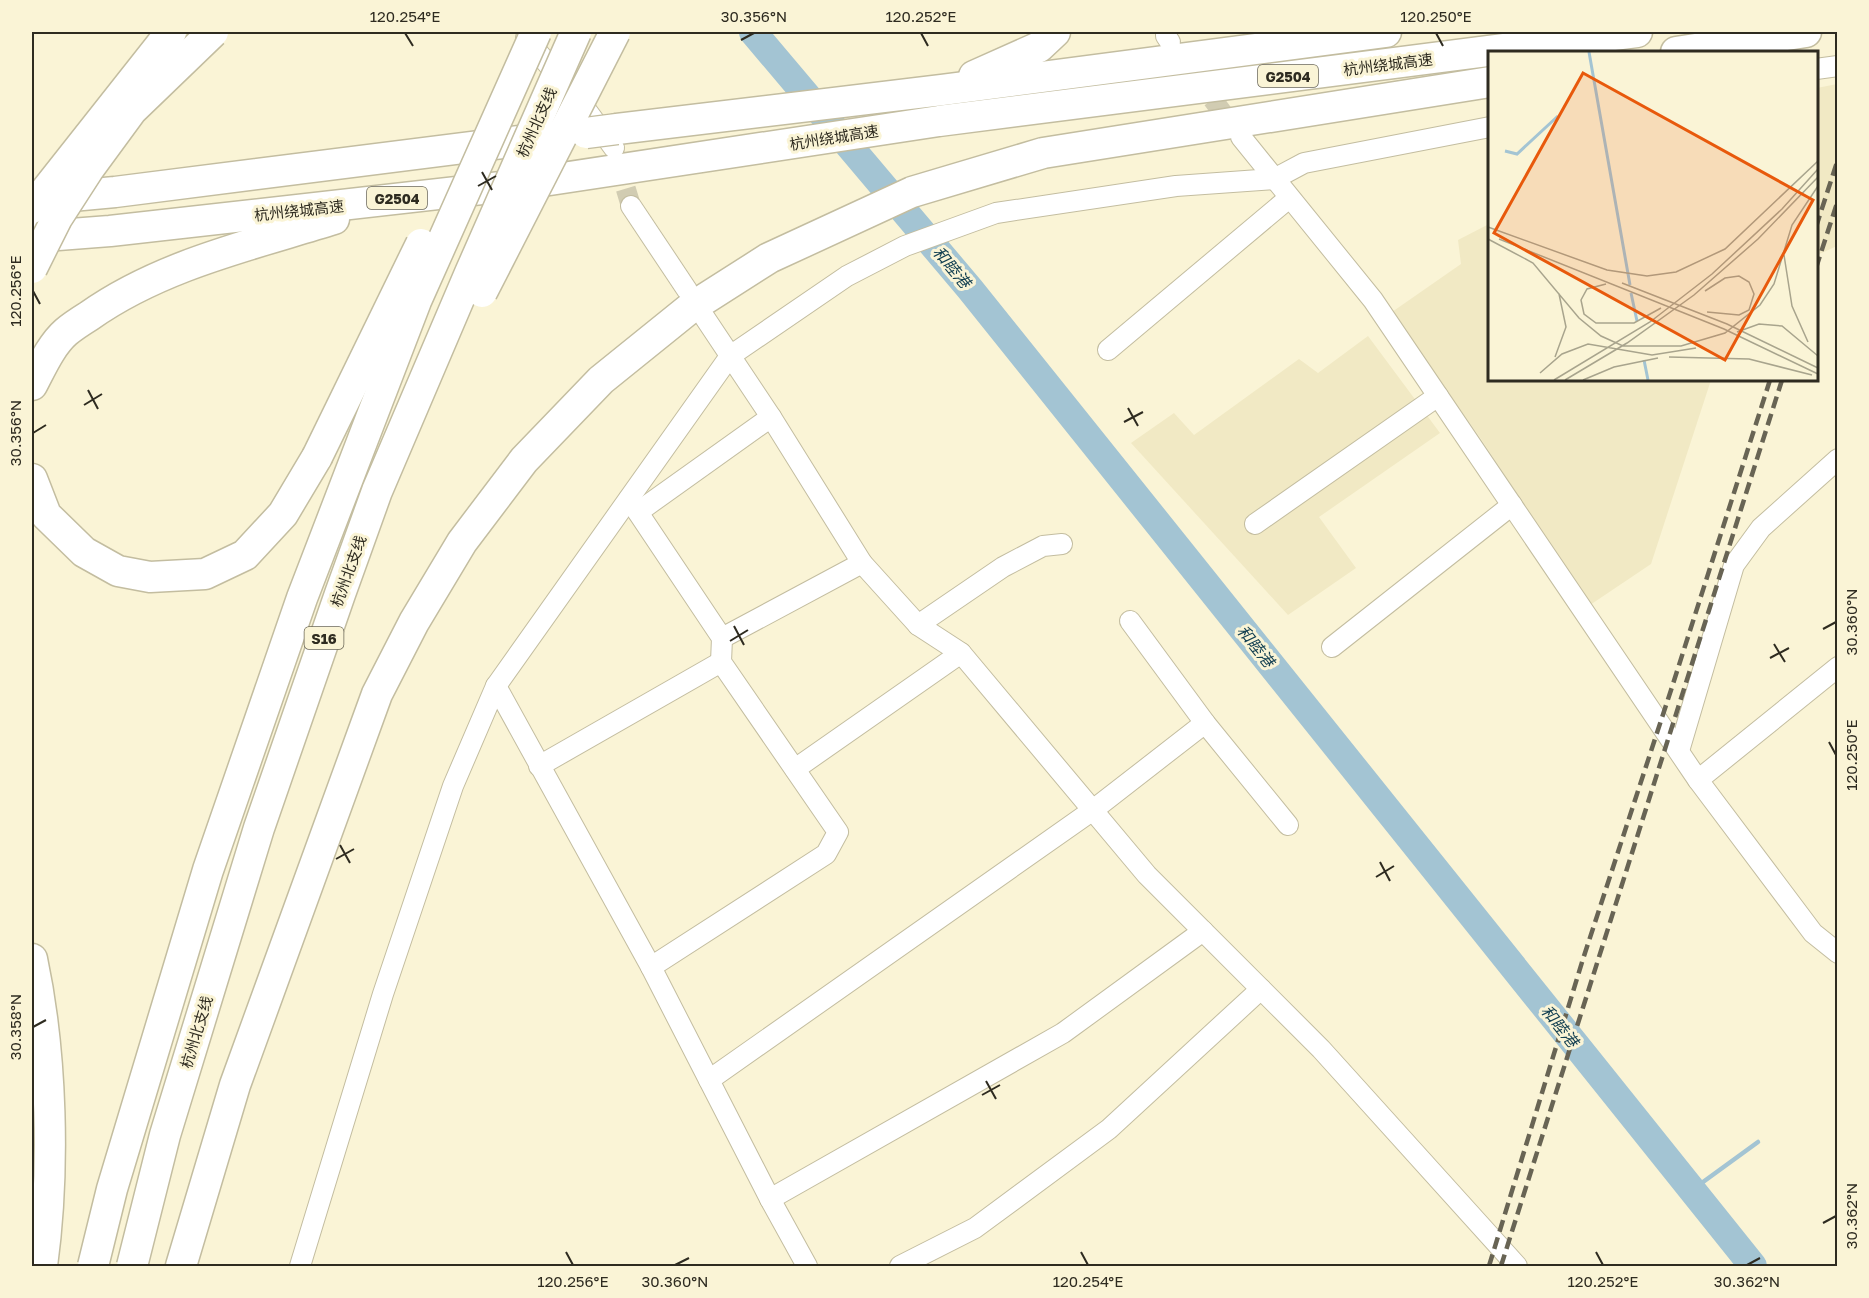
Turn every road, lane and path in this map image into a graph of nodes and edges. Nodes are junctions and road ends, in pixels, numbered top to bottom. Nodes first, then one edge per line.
1 (171, 32) edge
2 (213, 32) edge
3 (520, 32) edge
4 (534, 32) edge
5 (576, 32) edge
6 (615, 32) edge
7 (1055, 32) edge
8 (1386, 32) edge
9 (1637, 32) edge
10 (1806, 32) edge
11 (1488, 51) edge
12 (1490, 51) edge
13 (1682, 51) edge
14 (1838, 66) edge
15 (1818, 69) edge
16 (1488, 82) edge
17 (930, 91) junction
18 (1488, 127) edge
19 (1241, 137) tunnel mouth
20 (616, 139) junction
21 (1274, 179) junction
22 (406, 197) junction
23 (1289, 198) junction
24 (32, 199) edge
25 (632, 206) tunnel mouth
26 (32, 208) edge
27 (32, 237) edge
28 (32, 268) edge
29 (687, 290) dead end
30 (705, 318) dead end
31 (1108, 350) dead end
32 (730, 356) junction
33 (32, 385) edge
34 (1438, 396) junction
35 (771, 417) junction
36 (1838, 459) edge
37 (32, 479) edge
38 (377, 491) junction
39 (634, 505) junction
40 (1512, 505) junction
41 (1255, 524) dead end
42 (1062, 544) dead end
43 (862, 563) junction
44 (1130, 621) dead end
45 (918, 625) junction
46 (722, 638) junction
47 (1332, 647) dead end
48 (961, 653) junction
49 (720, 662) junction
50 (1838, 667) edge
51 (496, 686) junction
52 (1205, 723) junction
53 (1679, 751) junction
54 (539, 766) junction
55 (795, 769) junction
56 (1698, 780) junction
57 (1093, 810) junction
58 (1288, 825) dead end
59 (1203, 931) junction
60 (1838, 953) edge
61 (32, 966) edge
62 (651, 967) junction
63 (1261, 989) junction
64 (709, 1080) junction
65 (770, 1199) junction
66 (43, 1257) edge
67 (93, 1266) edge
68 (132, 1266) edge
69 (181, 1266) edge
70 (300, 1266) edge
71 (807, 1266) edge
72 (900, 1266) edge
73 (1517, 1266) edge

1 - 26 highway, bridge
2 - 28 highway, bridge
3 - 20 street
4 - 37 highway, bridge
4 - 67 highway, S16, bridge
5 - 38 highway, 杭州北支线 / S16, bridge
6 - 38 highway, bridge
7 - 17 highway
8 - 17 highway, G2504
9 - 12 highway, 杭州绕城高速 / G2504
10 - 13 highway
11 - 22 highway, 杭州绕城高速 / G2504
14 - 15 street
16 - 69 highway
17 - 20 highway, G2504
18 - 21 street
19 - 21 street
20 - 24 highway, G2504, bridge
21 - 23 street
21 - 32 street
22 - 27 highway, 杭州绕城高速 / G2504
22 - 33 highway
23 - 31 street
23 - 34 street
25 - 29 street
30 - 32 street
32 - 35 street
32 - 39 street
34 - 40 street
34 - 41 street
35 - 39 street
35 - 43 street
36 - 53 street
38 - 68 highway, 杭州北支线 / S16, bridge
39 - 46 street
39 - 51 street
40 - 47 street
40 - 53 street
42 - 45 street
43 - 45 street
43 - 46 street
44 - 52 street
45 - 48 street
46 - 49 street
48 - 55 street
48 - 57 street
49 - 54 street
49 - 55 street
50 - 56 street
51 - 54 street
51 - 70 street
52 - 57 street
52 - 58 street
53 - 56 street
54 - 62 street
55 - 62 street
56 - 60 street
57 - 59 street
57 - 64 street
59 - 63 street
59 - 65 street
61 - 66 highway
62 - 64 street
63 - 72 street
63 - 73 street
64 - 65 street
65 - 71 street

